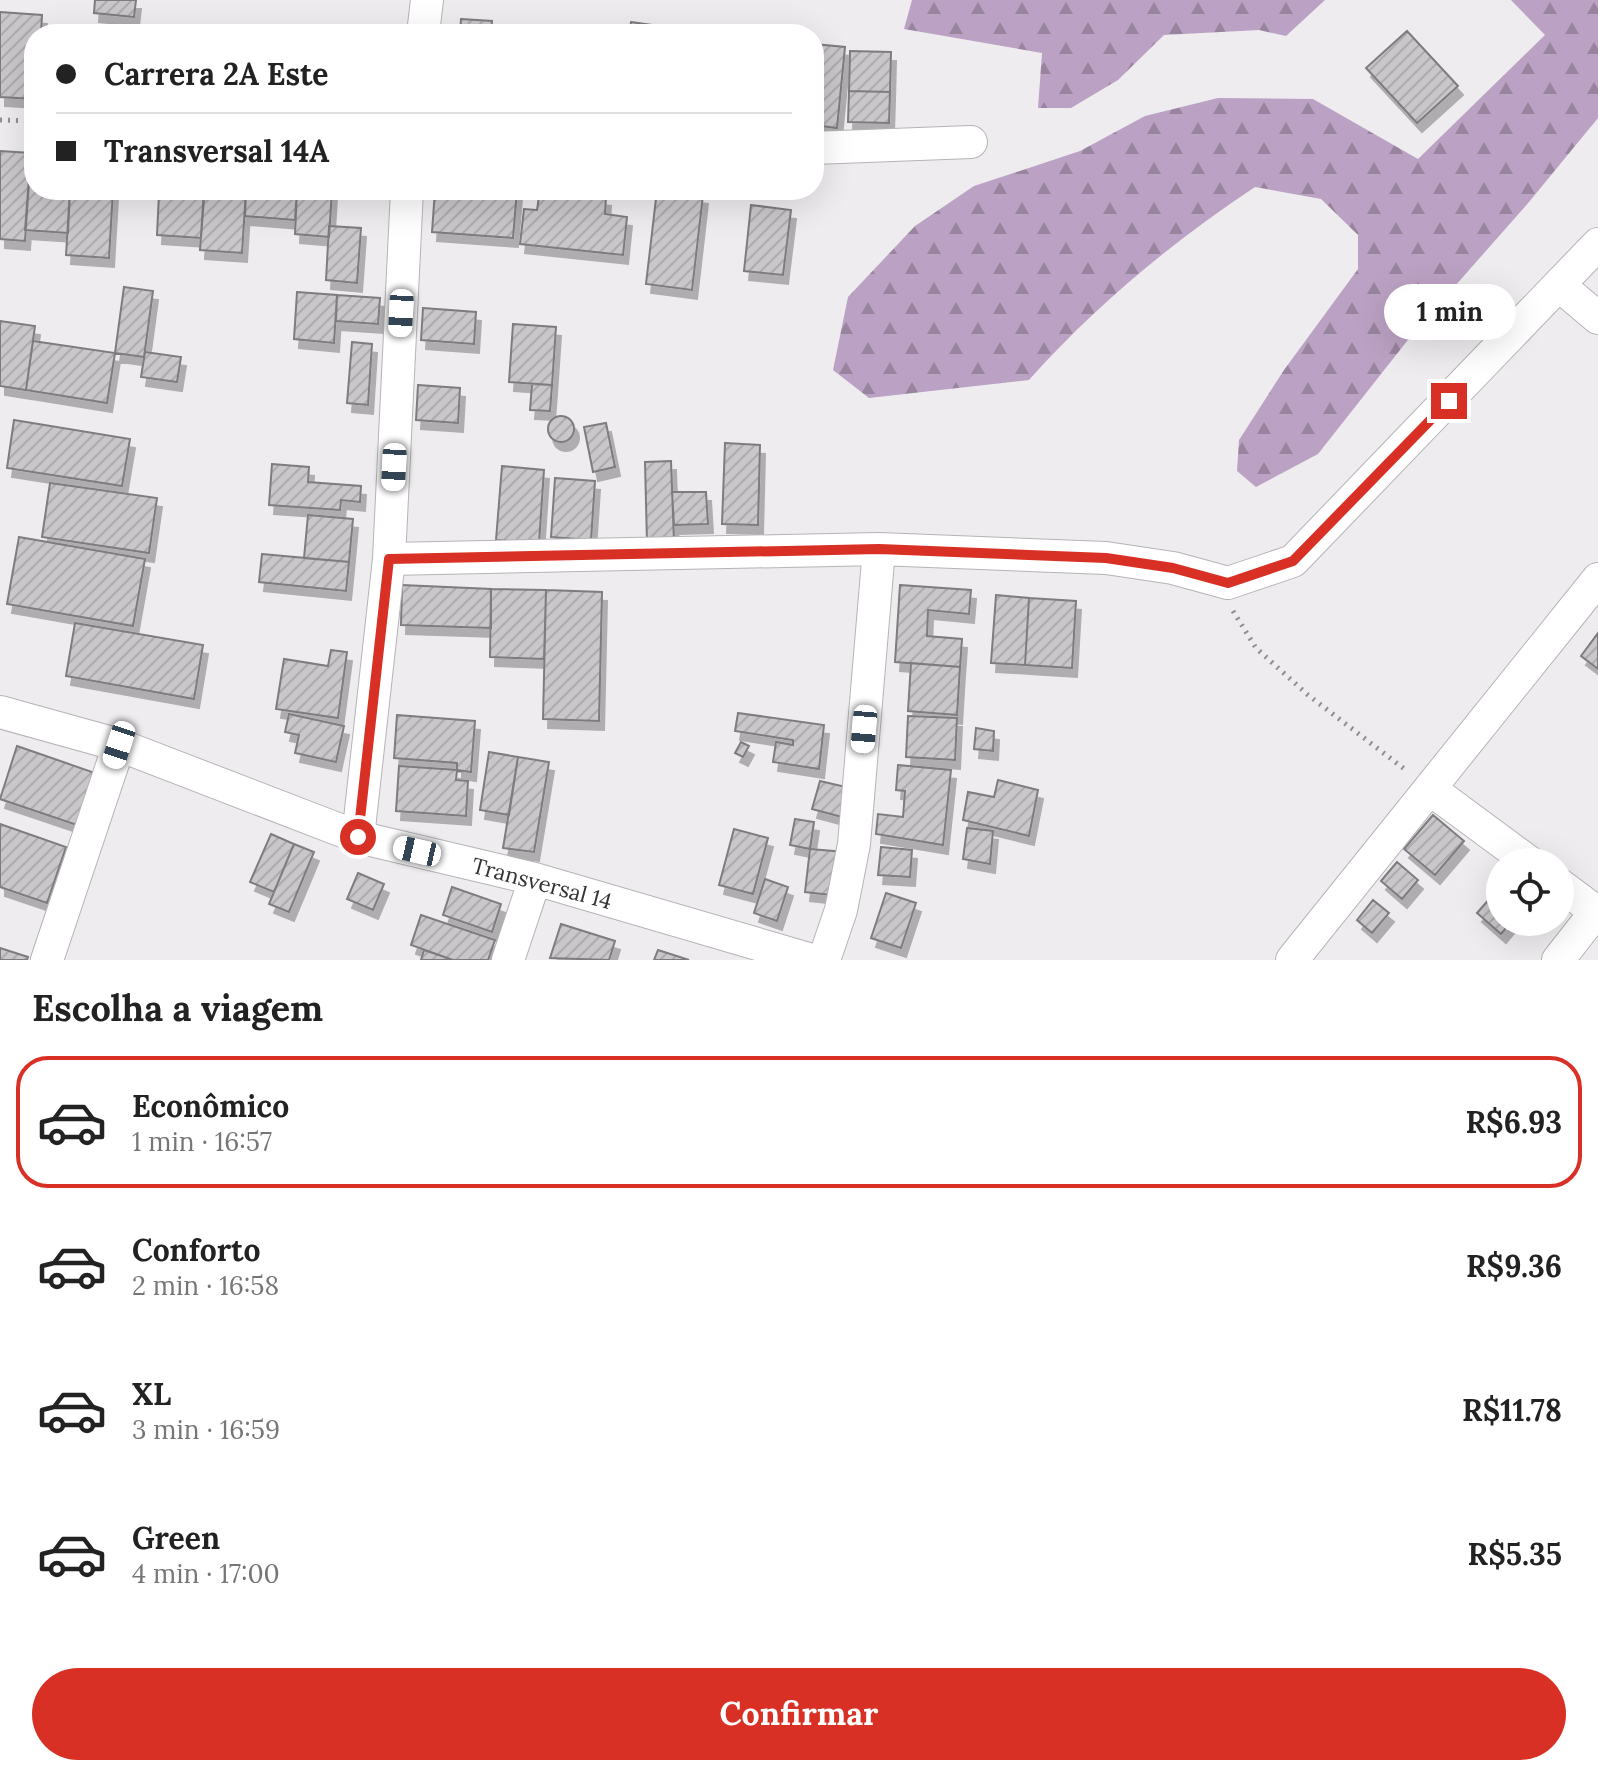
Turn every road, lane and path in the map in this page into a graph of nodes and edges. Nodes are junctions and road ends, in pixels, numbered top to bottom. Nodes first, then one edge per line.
1 (427, 0) edge
2 (424, 24) edge
3 (0, 120) edge
4 (24, 121) edge
5 (971, 142) dead end
6 (824, 148) edge
7 (407, 200) edge
8 (1598, 244) edge
9 (1560, 286) junction
10 (1598, 318) edge
11 (879, 549) junction
12 (389, 559) junction
13 (1598, 579) edge
14 (1228, 583) junction
15 (0, 712) edge
16 (119, 745) junction
17 (1430, 789) junction
18 (358, 837) junction
19 (1510, 848) edge
20 (535, 879) junction
21 (1574, 895) edge
22 (1597, 911) edge
23 (756, 952) edge
24 (47, 960) edge
25 (508, 960) edge
26 (812, 960) edge
27 (824, 960) edge
28 (1292, 960) edge
29 (1558, 960) edge

1 - 2 street
3 - 4 path
5 - 6 street
7 - 12 street
8 - 9 street
9 - 10 street
9 - 14 street
11 - 12 street
11 - 14 street
11 - 27 street
12 - 18 street
13 - 17 street
14 - 17 path
15 - 16 street, Transversal 14
16 - 18 street, Transversal 14
16 - 24 street
17 - 19 street
17 - 28 street
18 - 20 street, Transversal 14
20 - 23 street, Transversal 14
20 - 25 street
21 - 22 street
22 - 29 street
23 - 26 street, Transversal 14

